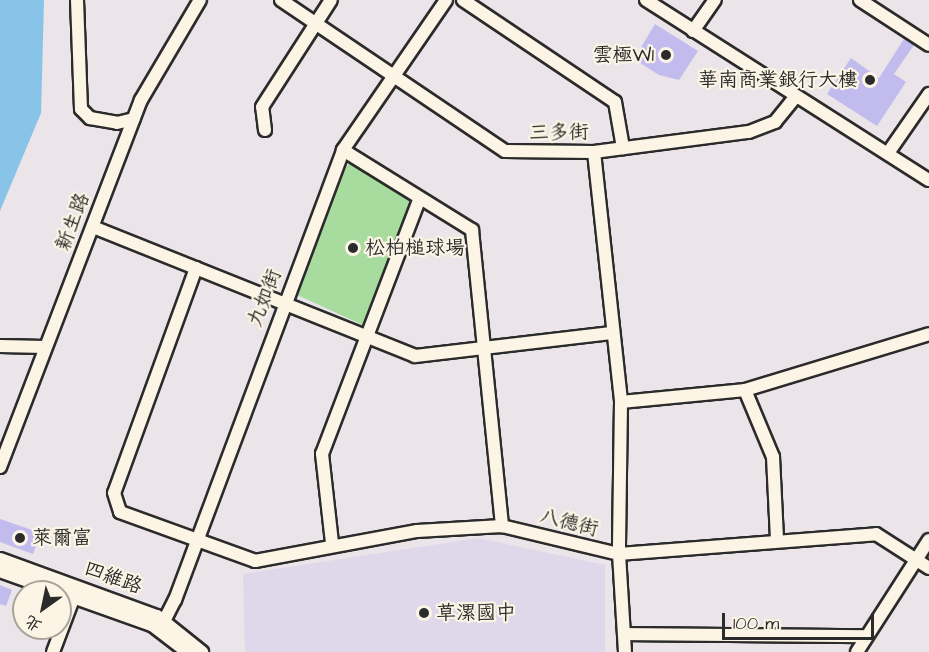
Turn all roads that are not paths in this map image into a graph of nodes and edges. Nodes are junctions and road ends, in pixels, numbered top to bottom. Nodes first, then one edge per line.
1 (76, 0) edge
2 (200, 0) edge
3 (281, 0) edge
4 (331, 0) edge
5 (446, 0) edge
6 (463, 0) edge
7 (646, 0) edge
8 (715, 0) edge
9 (860, 0) edge
10 (315, 24) junction
11 (693, 31) junction
12 (929, 45) edge
13 (393, 77) junction
14 (929, 94) edge
15 (796, 96) junction
16 (134, 118) junction
17 (265, 130) dead end
18 (623, 148) junction
19 (343, 150) junction
20 (594, 152) junction
21 (888, 153) junction
22 (929, 180) edge
23 (420, 198) junction
24 (93, 227) junction
25 (196, 268) junction
26 (283, 303) junction
27 (612, 333) junction
28 (929, 334) edge
29 (368, 339) junction
30 (0, 346) edge
31 (485, 346) junction
32 (45, 347) junction
33 (745, 390) junction
34 (621, 402) junction
35 (0, 467) edge
36 (502, 526) junction
37 (777, 540) junction
38 (929, 540) edge
39 (196, 543) junction
40 (332, 543) junction
41 (618, 554) junction
42 (0, 559) edge
43 (916, 560) junction
44 (929, 568) edge
45 (0, 571) edge
46 (75, 591) junction
47 (162, 625) junction
48 (624, 634) junction
49 (862, 636) junction
50 (53, 652) edge
51 (187, 652) edge
52 (202, 652) edge
53 (625, 652) edge
54 (857, 652) edge

1 - 16 street
2 - 16 street, 新生路
3 - 10 street, 三多街
4 - 10 street
5 - 13 street, 九如街
6 - 18 street
7 - 11 street
8 - 11 street
9 - 12 street
10 - 13 street, 三多街
10 - 17 street
11 - 15 street
13 - 19 street, 九如街
13 - 20 street, 三多街
14 - 21 street
15 - 18 street, 三多街
15 - 21 street
16 - 24 street, 新生路
18 - 20 street, 三多街
19 - 23 street
19 - 26 street, 九如街
20 - 27 street
21 - 22 street
23 - 29 street
23 - 31 street
24 - 25 street
24 - 32 street, 新生路
25 - 26 street
25 - 39 street, 八德街
26 - 29 street
26 - 39 street, 九如街
27 - 31 street
27 - 34 street
28 - 33 street
29 - 31 street
29 - 40 street
30 - 32 street
31 - 36 street
32 - 35 street, 新生路
33 - 34 street
33 - 37 street
34 - 41 street
36 - 40 street, 八德街
36 - 41 street, 八德街
37 - 41 street, 八德街
37 - 43 street, 八德街
38 - 43 street
39 - 40 street, 八德街
39 - 47 street, 九如街
41 - 48 street
42 - 46 street, 四維路
43 - 44 street, 八德街
43 - 49 street
45 - 46 street, 四維路
46 - 47 street, 四維路
46 - 50 street
47 - 51 street, 四維路
47 - 52 street, 四維路
48 - 49 street
48 - 53 street
49 - 54 street

